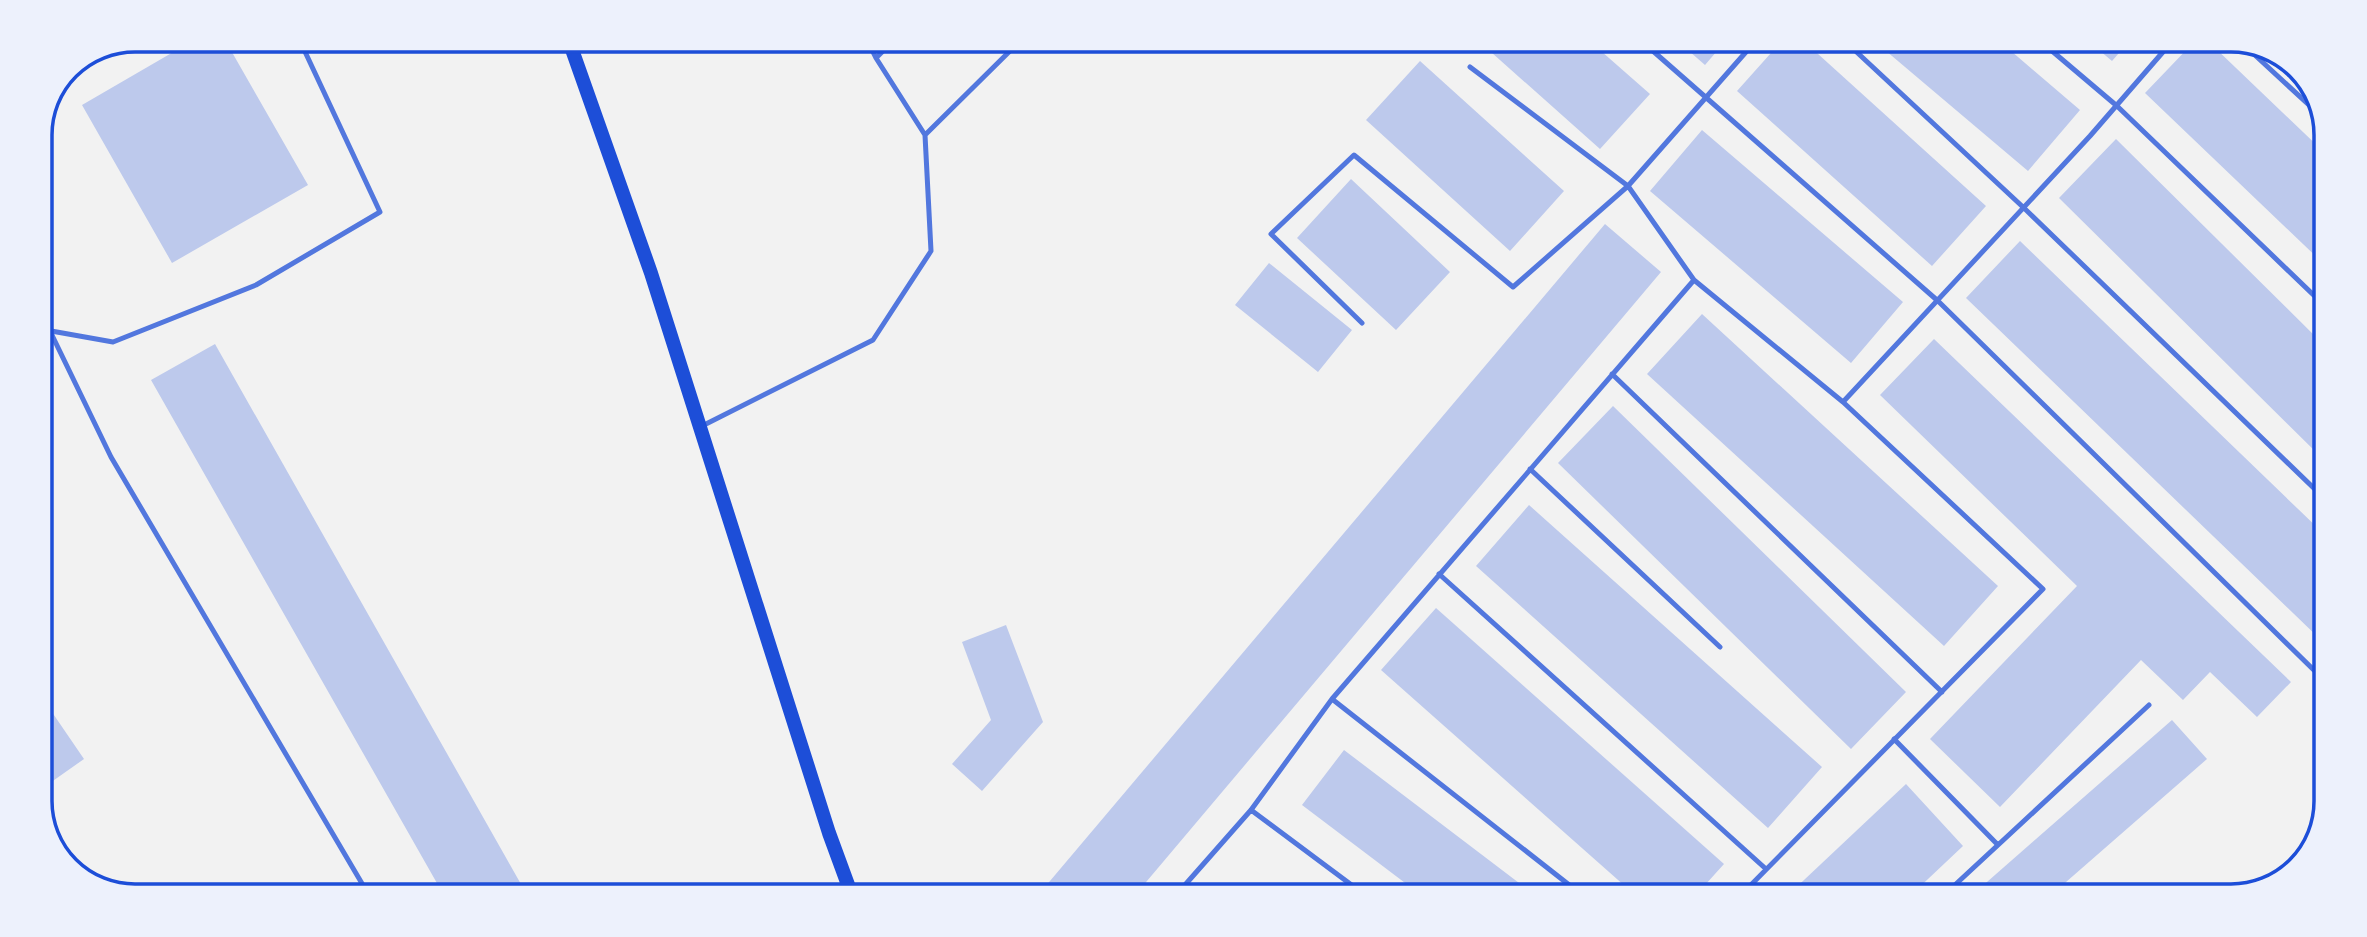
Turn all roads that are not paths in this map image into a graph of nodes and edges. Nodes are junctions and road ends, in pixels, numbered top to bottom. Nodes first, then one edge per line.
1 (305, 52) edge
2 (573, 52) edge
3 (873, 52) edge
4 (882, 52) edge
5 (1009, 52) edge
6 (1654, 52) edge
7 (1746, 52) edge
8 (1857, 52) edge
9 (2053, 52) edge
10 (2163, 52) edge
11 (2257, 57) edge
12 (876, 58) junction
13 (1470, 67) dead end
14 (1705, 98) junction
15 (2308, 104) edge
16 (2117, 106) junction
17 (925, 135) junction
18 (1628, 186) junction
19 (2024, 208) junction
20 (1694, 280) junction
21 (2314, 295) edge
22 (1938, 301) junction
23 (1362, 323) dead end
24 (52, 331) edge
25 (52, 336) edge
26 (1612, 374) junction
27 (1843, 402) junction
28 (700, 427) junction
29 (1530, 469) junction
30 (2314, 488) edge
31 (1440, 574) junction
32 (1720, 646) dead end
33 (2314, 671) edge
34 (1942, 692) junction
35 (1332, 699) junction
36 (2149, 705) dead end
37 (1894, 739) junction
38 (1251, 810) junction
39 (1997, 844) junction
40 (1766, 869) junction
41 (362, 884) edge
42 (848, 884) edge
43 (1186, 884) edge
44 (1350, 884) edge
45 (1567, 884) edge
46 (1751, 884) edge
47 (1955, 884) edge

1 - 24 lane
2 - 28 main road
3 - 12 lane
4 - 12 lane
5 - 17 lane
6 - 14 lane
7 - 14 lane
8 - 19 lane
9 - 16 lane
10 - 16 lane
11 - 15 lane
12 - 17 lane
13 - 18 lane
14 - 18 lane
14 - 22 lane
16 - 19 lane
16 - 21 lane
17 - 28 lane
18 - 20 lane
18 - 23 lane
19 - 22 lane
19 - 30 lane
20 - 26 lane
20 - 27 lane
22 - 27 lane
22 - 33 lane
25 - 41 lane
26 - 29 lane
26 - 34 lane
27 - 34 lane
28 - 42 main road
29 - 31 lane
29 - 32 lane
31 - 35 lane
31 - 40 lane
34 - 37 lane
35 - 38 lane
35 - 45 lane
36 - 39 lane
37 - 39 lane
37 - 40 lane
38 - 43 lane
38 - 44 lane
39 - 47 lane
40 - 46 lane

